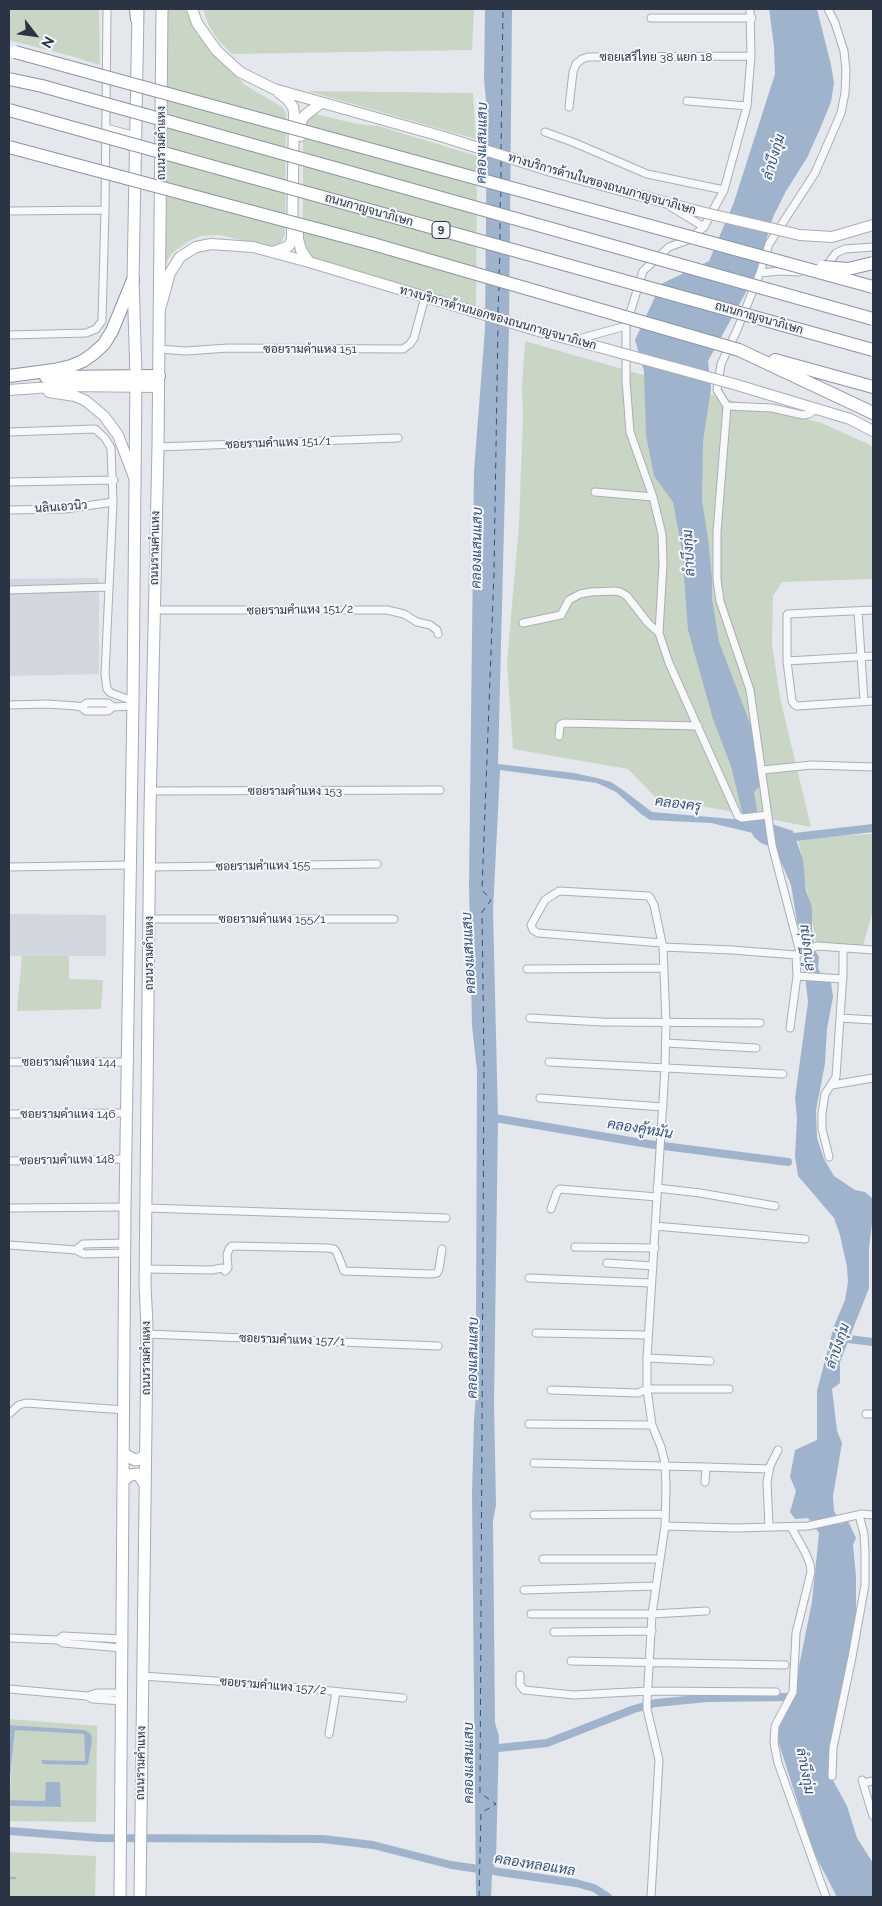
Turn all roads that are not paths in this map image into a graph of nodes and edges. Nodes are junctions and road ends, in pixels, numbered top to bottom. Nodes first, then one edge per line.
1 (107, 9) edge
2 (162, 9) edge
3 (192, 9) edge
4 (750, 9) edge
5 (828, 9) edge
6 (137, 12) edge
7 (651, 18) dead end
8 (752, 18) junction
9 (12, 51) edge
10 (751, 56) junction
11 (9, 79) edge
12 (274, 89) junction
13 (687, 101) dead end
14 (321, 103) junction
15 (747, 106) junction
16 (569, 107) dead end
17 (9, 110) edge
18 (106, 128) junction
19 (545, 132) dead end
20 (136, 136) junction
21 (9, 147) edge
22 (724, 190) junction
23 (662, 202) junction
24 (105, 210) junction
25 (9, 211) edge
26 (873, 225) edge
27 (704, 227) junction
28 (873, 247) edge
29 (273, 252) junction
30 (773, 259) junction
31 (309, 262) junction
32 (873, 263) edge
33 (760, 273) junction
34 (133, 280) junction
35 (873, 287) edge
36 (425, 297) junction
37 (159, 313) junction
38 (873, 319) edge
39 (626, 326) junction
40 (9, 335) edge
41 (574, 340) junction
42 (159, 349) junction
43 (739, 350) junction
44 (873, 350) edge
45 (9, 376) edge
46 (159, 381) junction
47 (136, 382) junction
48 (873, 386) edge
49 (9, 390) edge
50 (34, 390) junction
51 (727, 406) junction
52 (817, 409) junction
53 (873, 413) edge
54 (873, 431) edge
55 (9, 432) edge
56 (398, 438) dead end
57 (158, 447) junction
58 (134, 478) junction
59 (114, 480) junction
60 (9, 482) edge
61 (595, 492) dead end
62 (653, 496) junction
63 (113, 502) junction
64 (9, 510) edge
65 (108, 588) junction
66 (9, 590) edge
67 (154, 610) junction
68 (858, 610) junction
69 (873, 610) edge
70 (523, 623) dead end
71 (659, 633) junction
72 (438, 634) dead end
73 (873, 656) edge
74 (862, 657) junction
75 (787, 661) junction
76 (864, 701) junction
77 (873, 701) edge
78 (133, 703) junction
79 (9, 705) edge
80 (698, 726) junction
81 (559, 736) dead end
82 (873, 768) edge
83 (762, 770) junction
84 (440, 790) dead end
85 (151, 791) junction
86 (766, 816) junction
87 (376, 864) dead end
88 (131, 865) junction
89 (9, 867) edge
90 (150, 867) junction
91 (149, 919) junction
92 (394, 919) dead end
93 (662, 945) junction
94 (843, 949) junction
95 (873, 950) edge
96 (800, 952) junction
97 (527, 968) dead end
98 (663, 968) junction
99 (801, 976) junction
100 (843, 979) junction
101 (530, 1018) dead end
102 (840, 1018) junction
103 (873, 1020) edge
104 (666, 1022) junction
105 (760, 1023) dead end
106 (790, 1028) dead end
107 (666, 1044) junction
108 (756, 1048) dead end
109 (9, 1062) edge
110 (129, 1062) junction
111 (549, 1062) dead end
112 (665, 1069) junction
113 (783, 1074) dead end
114 (873, 1078) edge
115 (832, 1085) junction
116 (540, 1098) dead end
117 (662, 1107) junction
118 (126, 1113) junction
119 (9, 1114) edge
120 (829, 1157) dead end
121 (126, 1159) junction
122 (9, 1161) edge
123 (657, 1188) junction
124 (657, 1197) junction
125 (775, 1206) dead end
126 (125, 1207) junction
127 (9, 1208) edge
128 (146, 1208) junction
129 (551, 1209) dead end
130 (446, 1218) dead end
131 (656, 1226) junction
132 (805, 1239) dead end
133 (9, 1245) edge
134 (575, 1247) dead end
135 (125, 1248) junction
136 (655, 1248) junction
137 (442, 1249) dead end
138 (607, 1263) dead end
139 (653, 1266) junction
140 (145, 1269) junction
141 (529, 1278) dead end
142 (651, 1283) junction
143 (147, 1334) junction
144 (536, 1334) dead end
145 (648, 1335) junction
146 (438, 1346) dead end
147 (647, 1358) junction
148 (710, 1361) dead end
149 (647, 1389) junction
150 (728, 1389) dead end
151 (551, 1390) dead end
152 (124, 1410) junction
153 (9, 1414) edge
154 (528, 1424) dead end
155 (652, 1425) junction
156 (778, 1450) dead end
157 (124, 1454) junction
158 (146, 1455) junction
159 (534, 1463) dead end
160 (665, 1467) junction
161 (706, 1467) junction
162 (769, 1469) junction
163 (123, 1481) junction
164 (705, 1482) dead end
165 (145, 1484) junction
166 (665, 1514) junction
167 (534, 1515) dead end
168 (873, 1515) edge
169 (857, 1516) junction
170 (665, 1526) junction
171 (769, 1526) junction
172 (791, 1527) junction
173 (543, 1559) dead end
174 (659, 1559) junction
175 (656, 1586) junction
176 (524, 1590) dead end
177 (706, 1611) dead end
178 (531, 1614) dead end
179 (652, 1614) junction
180 (652, 1631) junction
181 (554, 1632) dead end
182 (9, 1638) edge
183 (122, 1644) junction
184 (571, 1662) dead end
185 (650, 1663) junction
186 (785, 1664) dead end
187 (520, 1675) dead end
188 (142, 1676) junction
189 (9, 1689) edge
190 (649, 1691) junction
191 (336, 1692) junction
192 (776, 1692) dead end
193 (122, 1697) junction
194 (403, 1698) dead end
195 (329, 1734) dead end
196 (832, 1776) dead end
197 (873, 1781) edge
198 (873, 1816) edge
199 (120, 1897) edge
200 (140, 1897) edge
201 (651, 1897) edge
202 (826, 1897) edge

1 - 18 street
2 - 37 main road, ถนนรามคำแหง
3 - 12 main road, ทางบริการด้านในของถนนกาญจนาภิเษก
4 - 8 street
5 - 33 street
6 - 20 main road, ถนนรามคำแหง
7 - 8 street
8 - 10 street
9 - 30 highway, bridge
10 - 15 street
10 - 16 street, ซอยเสรีไทย 38 แยก 18
11 - 38 highway, bridge
12 - 14 main road, ทางบริการด้านในของถนนกาญจนาภิเษก
12 - 29 main road
13 - 15 street
14 - 23 main road, ทางบริการด้านในของถนนกาญจนาภิเษก
14 - 31 main road
15 - 22 street
17 - 44 highway, ถนนกาญจนาภิเษก / 9, bridge
18 - 20 street
18 - 24 street
19 - 22 street
20 - 34 main road, ถนนรามคำแหง
21 - 43 highway, bridge
22 - 27 street
23 - 26 main road, ทางบริการด้านในของถนนกาญจนาภิเษก, bridge
23 - 27 street
24 - 25 street
24 - 40 street
27 - 39 street
28 - 33 street
29 - 31 main road, ทางบริการด้านนอกของถนนกาญจนาภิเษก
29 - 37 main road, ทางบริการด้านนอกของถนนกาญจนาภิเษก
30 - 32 highway, bridge
30 - 35 highway, bridge
31 - 36 main road, ทางบริการด้านนอกของถนนกาญจนาภิเษก
33 - 51 street
34 - 45 highway
34 - 47 main road, ถนนรามคำแหง
36 - 41 main road, ทางบริการด้านนอกของถนนกาญจนาภิเษก
36 - 42 street, ซอยรามคำแหง 151
37 - 42 main road, ถนนรามคำแหง
39 - 41 street
39 - 62 street
41 - 52 main road, ทางบริการด้านนอกของถนนกาญจนาภิเษก, bridge
42 - 46 main road, ถนนรามคำแหง
43 - 48 highway
43 - 53 highway
45 - 47 highway
46 - 47 highway
46 - 57 main road, ถนนรามคำแหง
47 - 50 main road
47 - 58 main road, ถนนรามคำแหง
49 - 50 main road
50 - 58 main road
51 - 52 street
51 - 83 street
52 - 54 main road, ทางบริการด้านนอกของถนนกาญจนาภิเษก
55 - 59 street
56 - 57 street, ซอยรามคำแหง 151/1
57 - 67 main road, ถนนรามคำแหง
58 - 78 main road, ถนนรามคำแหง
59 - 60 street
59 - 63 street
61 - 62 street
62 - 71 street
63 - 64 street, นลินเอวนิว
63 - 65 street
65 - 66 street
65 - 78 street
67 - 72 street, ซอยรามคำแหง 151/2
67 - 85 main road, ถนนรามคำแหง
68 - 69 street
68 - 74 street
68 - 75 street
70 - 71 street
71 - 80 street
73 - 74 street
74 - 75 street
74 - 76 street
75 - 76 street
76 - 77 street
78 - 79 street
78 - 88 main road, ถนนรามคำแหง
80 - 81 street
80 - 86 street
82 - 83 street
83 - 86 street
84 - 85 street, ซอยรามคำแหง 153
85 - 90 main road, ถนนรามคำแหง
86 - 96 street
87 - 90 street, ซอยรามคำแหง 155
88 - 89 street
88 - 110 main road, ถนนรามคำแหง
90 - 91 main road, ถนนรามคำแหง
91 - 92 street, ซอยรามคำแหง 155/1
91 - 128 main road, ถนนรามคำแหง
93 - 93 street
93 - 96 street
93 - 98 street
94 - 95 street
94 - 96 street
94 - 100 street
96 - 99 street
97 - 98 street
98 - 104 street
99 - 100 street
99 - 106 street
100 - 102 street
101 - 104 street
102 - 103 street
102 - 115 street
104 - 105 street
104 - 107 street
107 - 108 street
107 - 112 street
109 - 110 street, ซอยรามคำแหง 144
110 - 118 main road, ถนนรามคำแหง
111 - 112 street
112 - 113 street
112 - 117 street
114 - 115 street
115 - 120 street
116 - 117 street
117 - 123 street
118 - 119 street, ซอยรามคำแหง 146
118 - 121 main road, ถนนรามคำแหง
121 - 122 street, ซอยรามคำแหง 148
121 - 126 main road, ถนนรามคำแหง
123 - 124 street
123 - 125 street
124 - 129 street
124 - 131 street
126 - 127 street
126 - 135 main road, ถนนรามคำแหง
128 - 130 street
128 - 140 main road, ถนนรามคำแหง
131 - 132 street
131 - 136 street
133 - 135 street
134 - 136 street
135 - 152 main road, ถนนรามคำแหง
136 - 139 street
137 - 140 street
138 - 139 street
139 - 142 street
140 - 143 main road, ถนนรามคำแหง
141 - 142 street
142 - 145 street
143 - 146 street, ซอยรามคำแหง 157/1
143 - 158 main road, ถนนรามคำแหง
144 - 145 street
145 - 147 street
147 - 148 street
147 - 149 street
149 - 150 street
149 - 151 street
149 - 155 street
152 - 153 street
152 - 157 main road, ถนนรามคำแหง
154 - 155 street
155 - 160 street
156 - 162 street
157 - 158 main road
157 - 163 main road, ถนนรามคำแหง
158 - 165 main road, ถนนรามคำแหง
159 - 160 street
160 - 161 street
160 - 166 street
161 - 162 street
161 - 164 street
162 - 171 street
163 - 165 main road
163 - 183 main road, ถนนรามคำแหง
165 - 188 main road, ถนนรามคำแหง
166 - 167 street
166 - 170 street
168 - 169 street
169 - 172 street
169 - 196 street
170 - 171 street
170 - 174 street
171 - 172 street
172 - 202 street
173 - 174 street
174 - 175 street
175 - 176 street
175 - 179 street
177 - 179 street
178 - 179 street
179 - 180 street
180 - 181 street
180 - 185 street
182 - 183 street
183 - 193 main road, ถนนรามคำแหง
184 - 185 street
185 - 186 street
185 - 190 street
187 - 190 street
188 - 191 street, ซอยรามคำแหง 157/2
188 - 200 main road, ถนนรามคำแหง
189 - 193 street
190 - 192 street
190 - 201 street
191 - 194 street, ซอยรามคำแหง 157/2
191 - 195 street
193 - 199 main road, ถนนรามคำแหง
197 - 198 street

